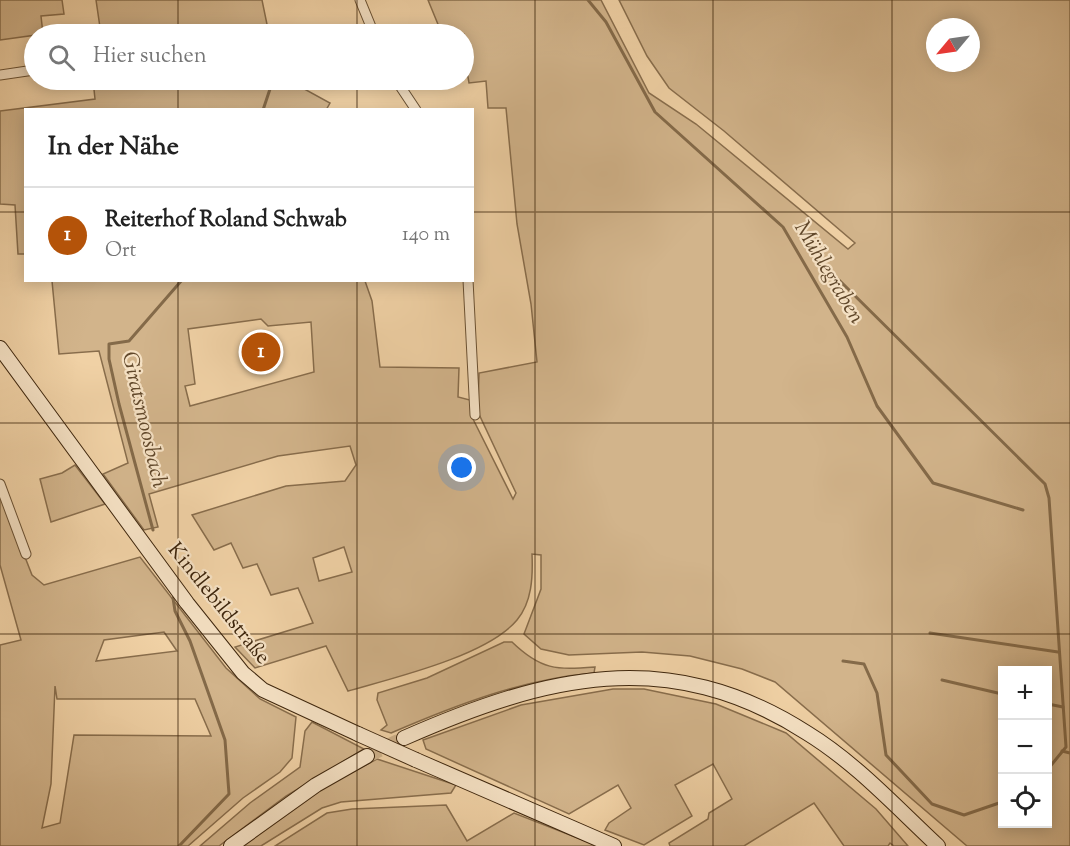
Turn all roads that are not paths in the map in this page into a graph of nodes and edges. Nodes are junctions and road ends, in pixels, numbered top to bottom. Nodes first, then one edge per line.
1 (360, 0) edge
2 (370, 24) edge
3 (24, 71) edge
4 (0, 75) edge
5 (403, 90) edge
6 (415, 108) edge
7 (468, 282) edge
8 (0, 348) edge
9 (475, 415) dead end
10 (0, 484) edge
11 (26, 554) dead end
12 (404, 738) tunnel mouth
13 (367, 756) tunnel mouth
14 (231, 846) edge
15 (614, 846) edge
16 (938, 846) edge

1 - 2 street
3 - 4 street
5 - 6 street
7 - 9 street
8 - 15 main road, Kindlebildstraße, bridge
10 - 11 street
12 - 16 main road
13 - 14 main road

